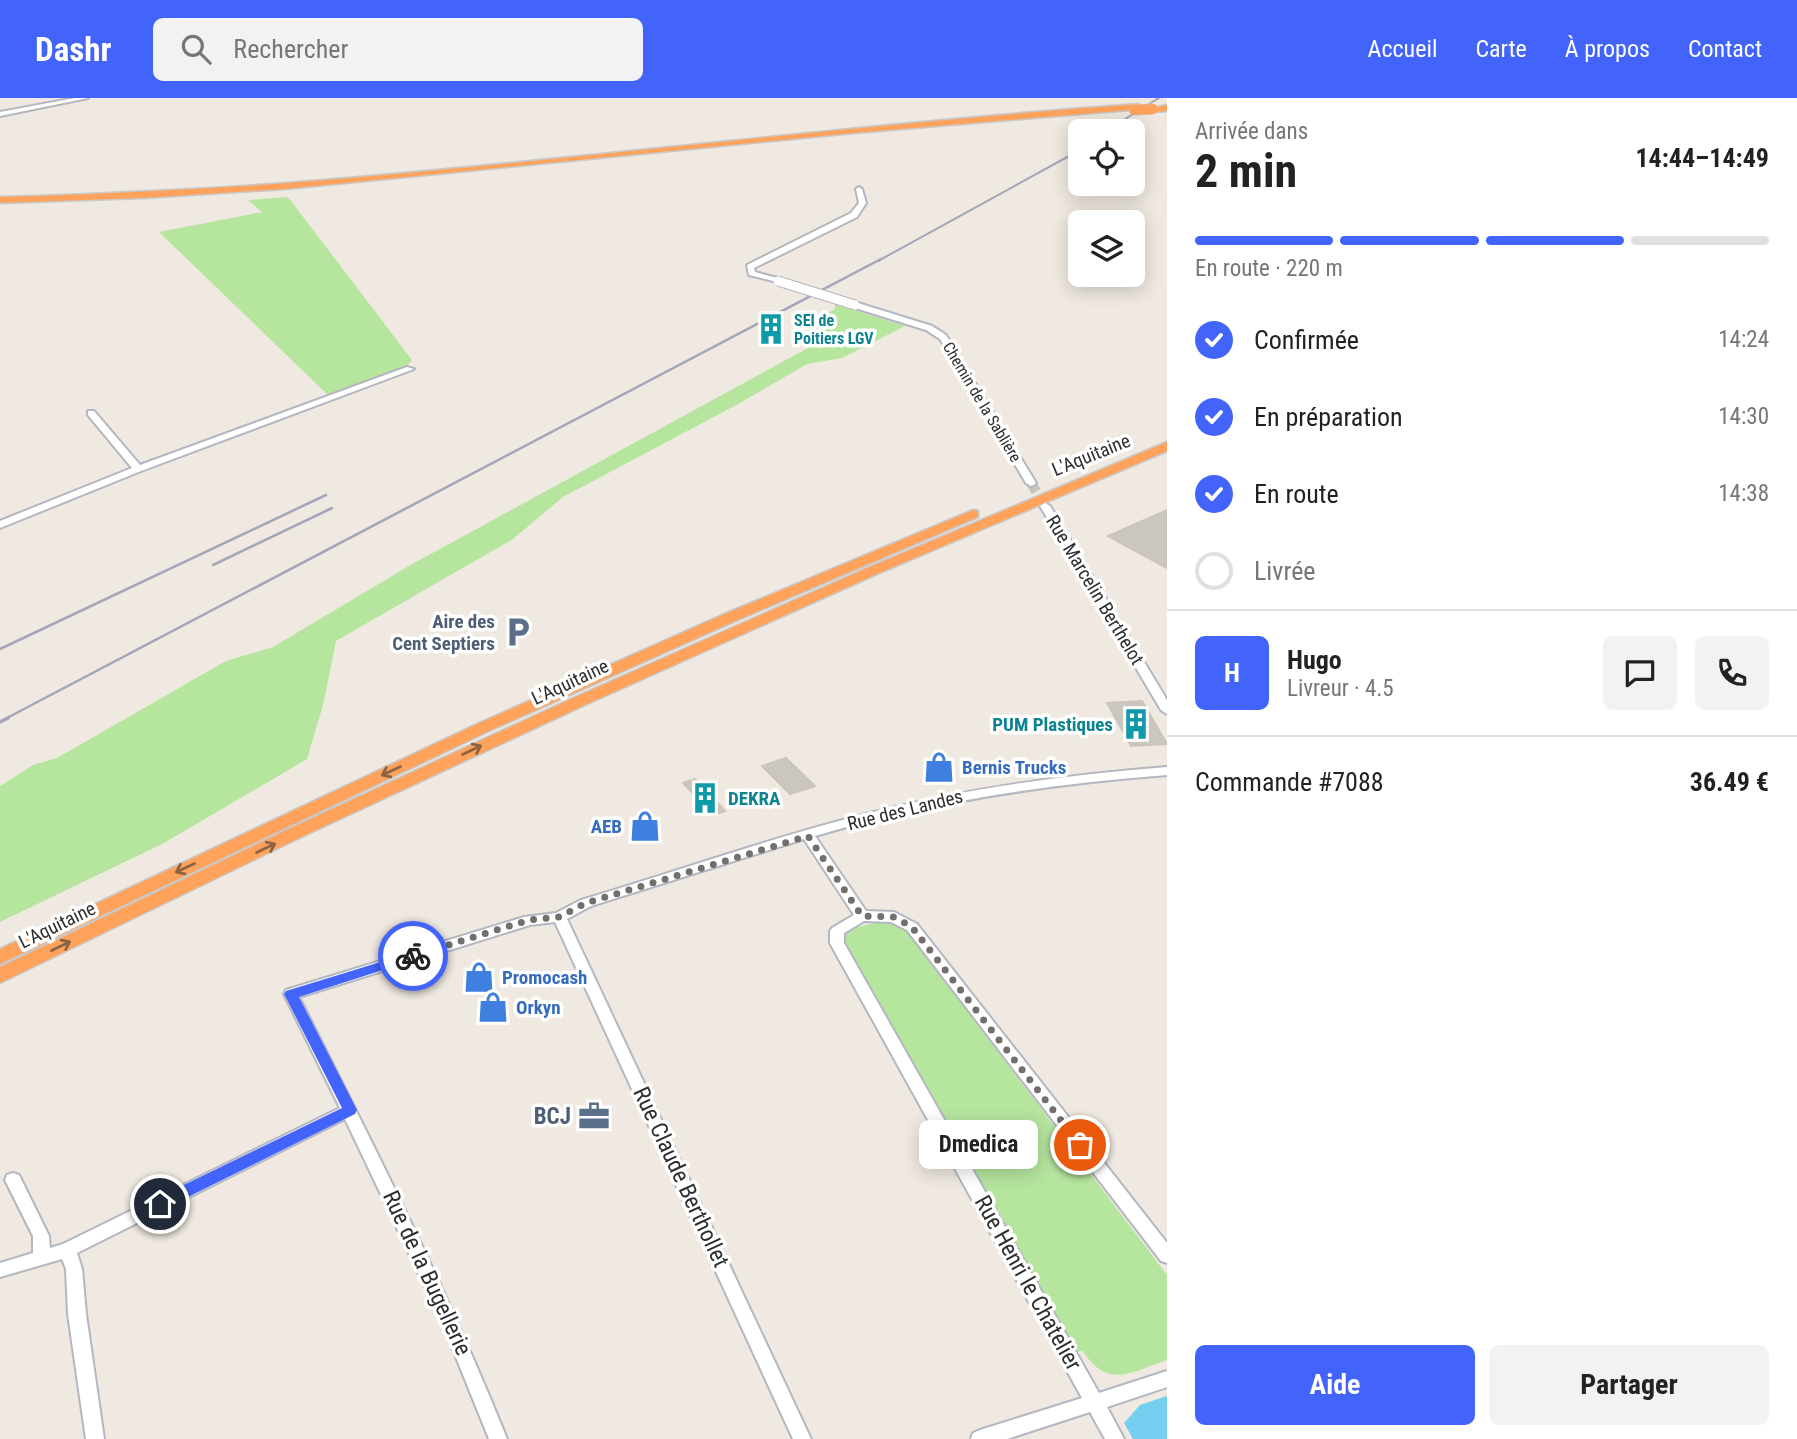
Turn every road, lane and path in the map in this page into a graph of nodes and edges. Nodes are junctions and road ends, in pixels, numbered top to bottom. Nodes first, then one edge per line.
1 (85, 98) edge
2 (1162, 106) edge
3 (1138, 107) junction
4 (0, 114) edge
5 (859, 189) dead end
6 (0, 201) edge
7 (410, 369) dead end
8 (90, 413) dead end
9 (1167, 434) edge
10 (1167, 446) edge
11 (138, 468) junction
12 (1031, 483) tunnel mouth
13 (1045, 506) tunnel mouth
14 (0, 524) edge
15 (1167, 710) edge
16 (1167, 771) edge
17 (808, 836) junction
18 (862, 916) junction
19 (559, 917) junction
20 (0, 957) edge
21 (0, 976) edge
22 (291, 994) joint
23 (350, 1110) junction
24 (13, 1180) dead end
25 (67, 1250) junction
26 (1167, 1256) edge
27 (42, 1258) junction
28 (0, 1270) edge
29 (1167, 1379) edge
30 (1094, 1402) junction
31 (95, 1439) edge
32 (498, 1439) edge
33 (802, 1439) edge
34 (980, 1439) edge
35 (1115, 1439) edge

1 - 4 street
2 - 3 highway, bridge
3 - 6 highway
3 - 6 highway
5 - 12 street, Chemin de la Sablière, bridge
7 - 11 street
8 - 11 street
9 -> 20 highway, L'Aquitaine
21 -> 10 highway, L'Aquitaine
11 - 14 street
13 - 15 street, Rue Marcelin Berthelot
16 - 17 street, Rue des Landes
17 - 18 street
17 - 19 street, Rue des Landes
18 - 26 street
18 - 30 street, Rue Henri le Chatelier
19 - 22 street, Rue des Landes
19 - 33 street, Rue Claude Berthollet
22 - 23 street, Rue de la Bugellerie
23 - 25 street
23 - 32 street, Rue de la Bugellerie
24 - 27 street
25 - 27 street
25 - 31 street
27 - 28 street
29 - 30 street
30 - 34 street
30 - 35 street, Rue Henri le Chatelier

